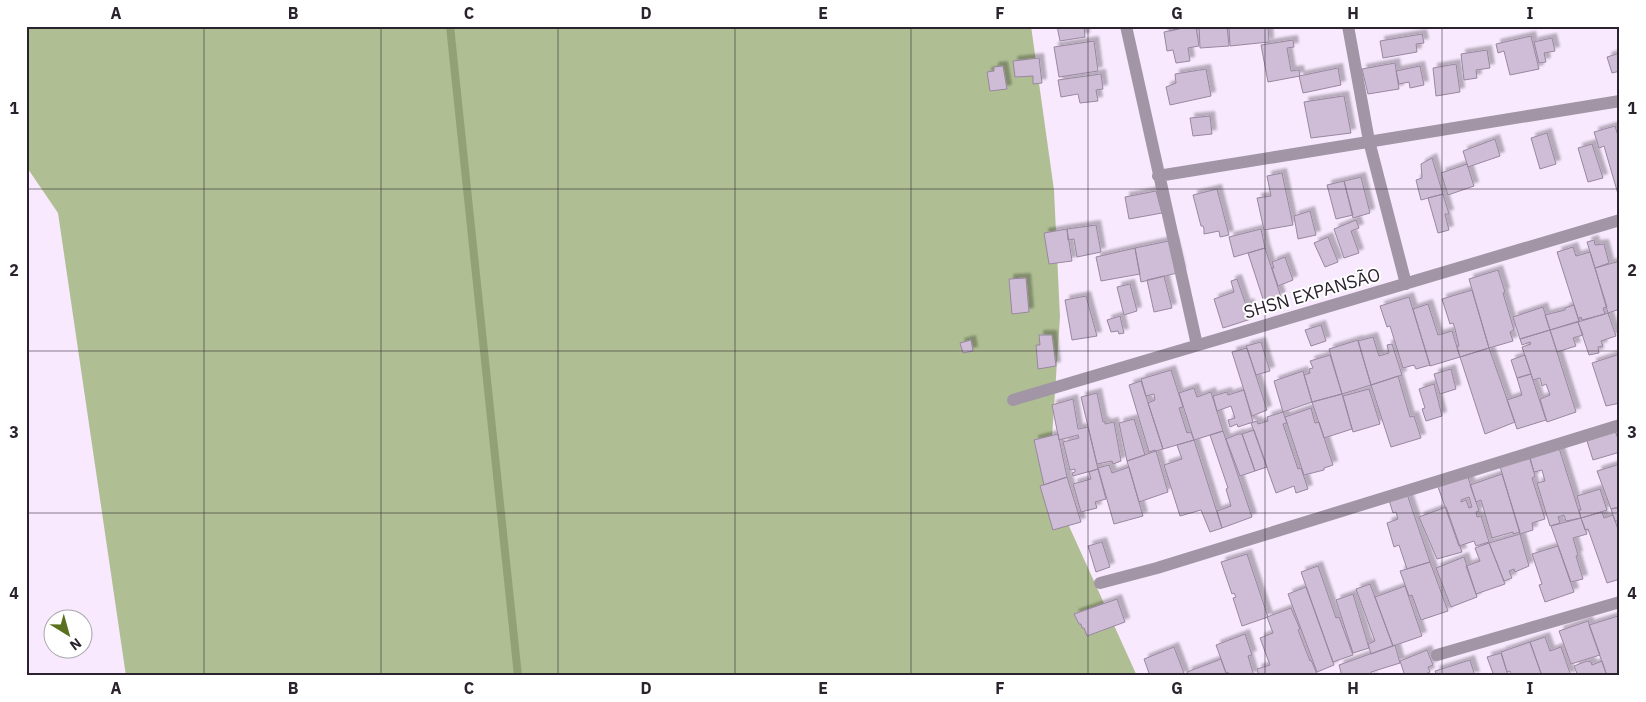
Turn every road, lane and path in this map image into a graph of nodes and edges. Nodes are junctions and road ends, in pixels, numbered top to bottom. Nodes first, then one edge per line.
1 (1126, 26) edge
2 (1348, 26) edge
3 (1620, 101) edge
4 (1368, 142) junction
5 (1158, 176) junction
6 (1620, 220) edge
7 (1406, 284) junction
8 (1197, 345) junction
9 (1013, 400) dead end
10 (1620, 425) edge
11 (1100, 583) dead end
12 (1620, 602) edge
13 (1437, 655) dead end

1 - 5 street
2 - 4 street
3 - 4 street
4 - 5 street
4 - 7 street
5 - 8 street
6 - 7 street, SHSN EXPANSÃO
7 - 8 street, SHSN EXPANSÃO
8 - 9 street, SHSN EXPANSÃO
10 - 11 street
12 - 13 street

